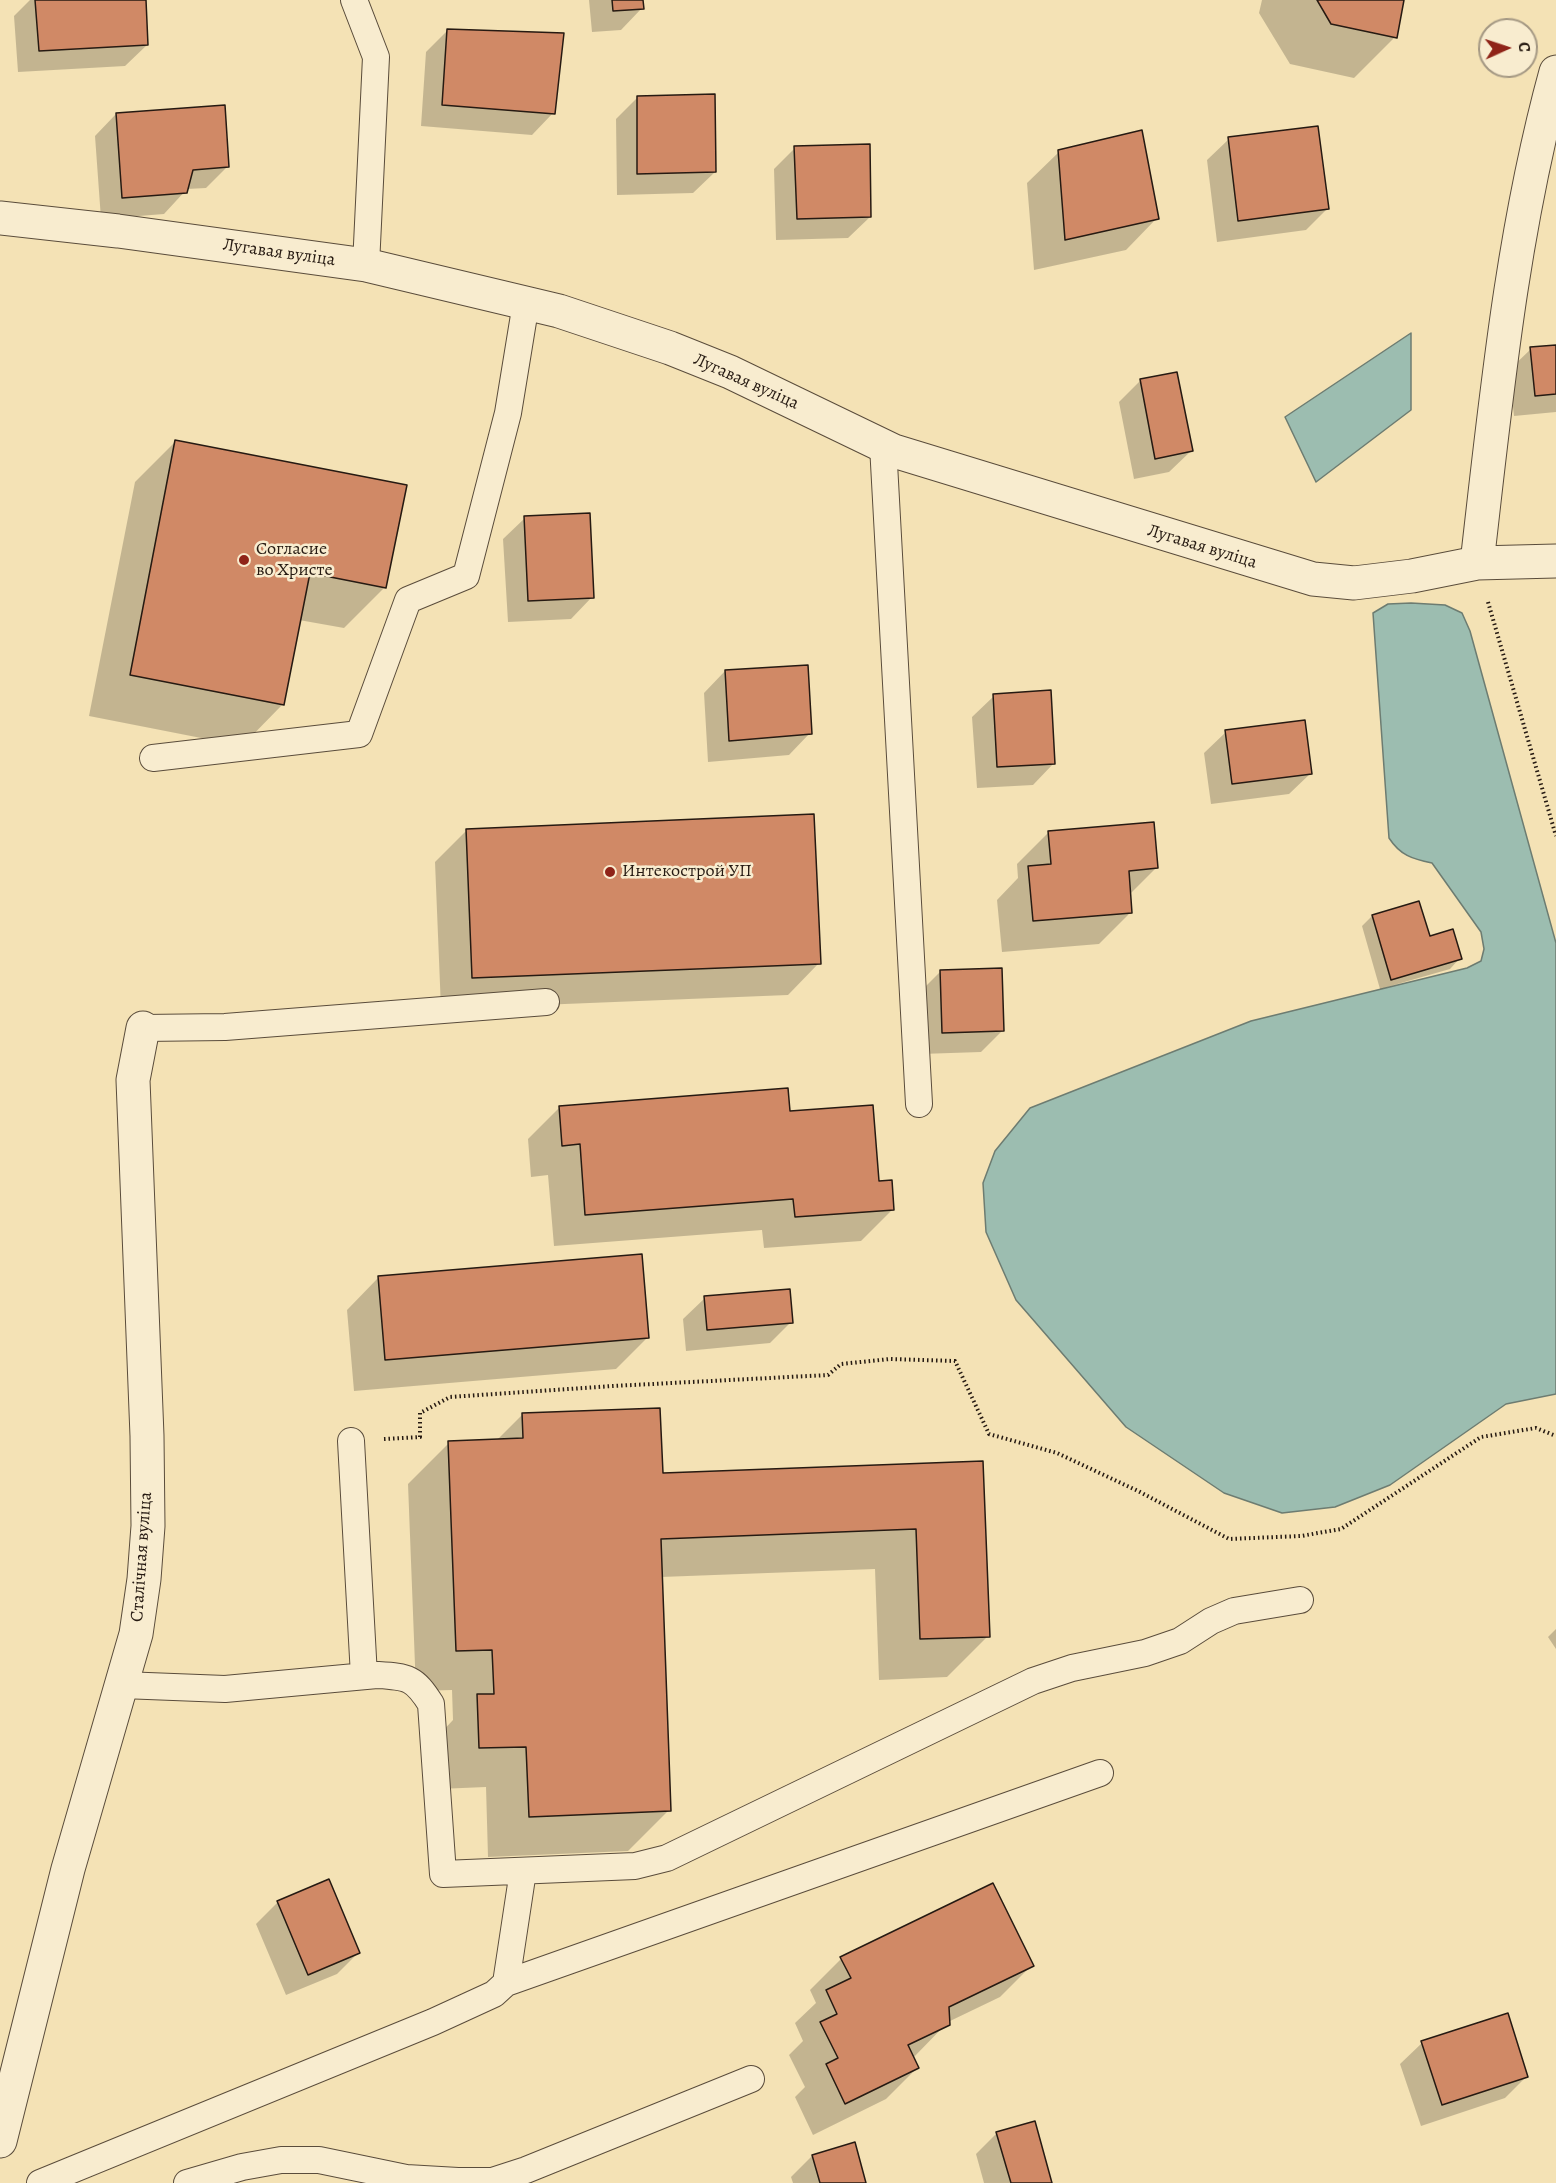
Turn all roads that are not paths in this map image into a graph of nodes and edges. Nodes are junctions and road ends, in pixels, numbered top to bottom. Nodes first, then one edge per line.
1 (354, 0) edge
2 (1556, 72) edge
3 (0, 218) edge
4 (366, 265) junction
5 (526, 303) junction
6 (882, 445) junction
7 (1556, 561) edge
8 (1477, 563) junction
9 (153, 758) dead end
10 (546, 1002) dead end
11 (143, 1028) joint
12 (919, 1104) dead end
13 (351, 1441) road end
14 (1300, 1600) dead end
15 (364, 1676) junction
16 (122, 1685) junction
17 (1100, 1773) dead end
18 (523, 1870) junction
19 (506, 1983) junction
20 (752, 2079) dead end
21 (0, 2141) edge
22 (40, 2183) edge
23 (187, 2183) edge

1 - 4 lane
2 - 8 street
3 - 4 street, Лугавая вуліца
4 - 5 street, Лугавая вуліца
5 - 6 street, Лугавая вуліца
5 - 9 lane
6 - 8 street, Лугавая вуліца
6 - 12 lane
7 - 8 street, Лугавая вуліца
10 - 11 lane
11 - 16 street, Сталічная вуліца
13 - 15 lane
14 - 18 lane
15 - 16 lane
15 - 18 lane
16 - 21 street, Сталічная вуліца
17 - 19 lane
18 - 19 lane
19 - 22 lane
20 - 23 lane

